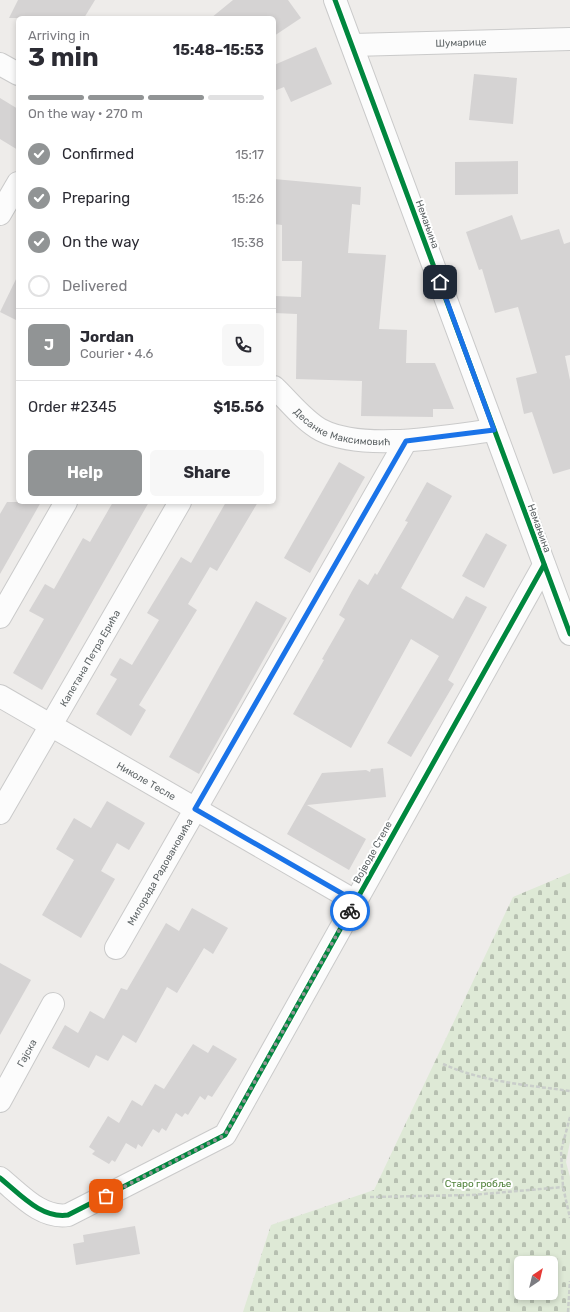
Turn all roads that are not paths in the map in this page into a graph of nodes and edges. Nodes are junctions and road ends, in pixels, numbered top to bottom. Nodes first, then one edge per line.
1 (335, 0) edge
2 (570, 39) edge
3 (353, 45) junction
4 (0, 64) edge
5 (16, 73) edge
6 (16, 186) edge
7 (0, 214) edge
8 (276, 388) edge
9 (494, 430) junction
10 (406, 441) junction
11 (65, 504) edge
12 (179, 504) edge
13 (544, 565) junction
14 (0, 617) edge
15 (570, 634) edge
16 (0, 696) edge
17 (51, 726) junction
18 (195, 809) junction
19 (0, 813) edge
20 (355, 901) junction
21 (116, 948) dead end
22 (53, 1004) dead end
23 (0, 1101) edge
24 (0, 1178) edge

1 - 3 street, Немањина
2 - 3 street, Шумарице
3 - 9 street, Немањина
4 - 5 street
6 - 7 street
8 - 10 street, Десанке Максимовић
9 - 10 street, Десанке Максимовић
9 - 13 street, Немањина
10 - 18 street, Милорада Радовановића
11 - 14 street
12 - 17 street, Капетана Петра Ерића
13 - 15 street, Немањина
13 - 20 street, Војводе Степе
16 - 17 street, Николе Тесле
17 - 18 street, Николе Тесле
17 - 19 street, Капетана Петра Ерића
18 - 20 street, Николе Тесле
18 - 21 street, Милорада Радовановића
20 - 24 street, Војводе Степе
22 - 23 street, Гајска

